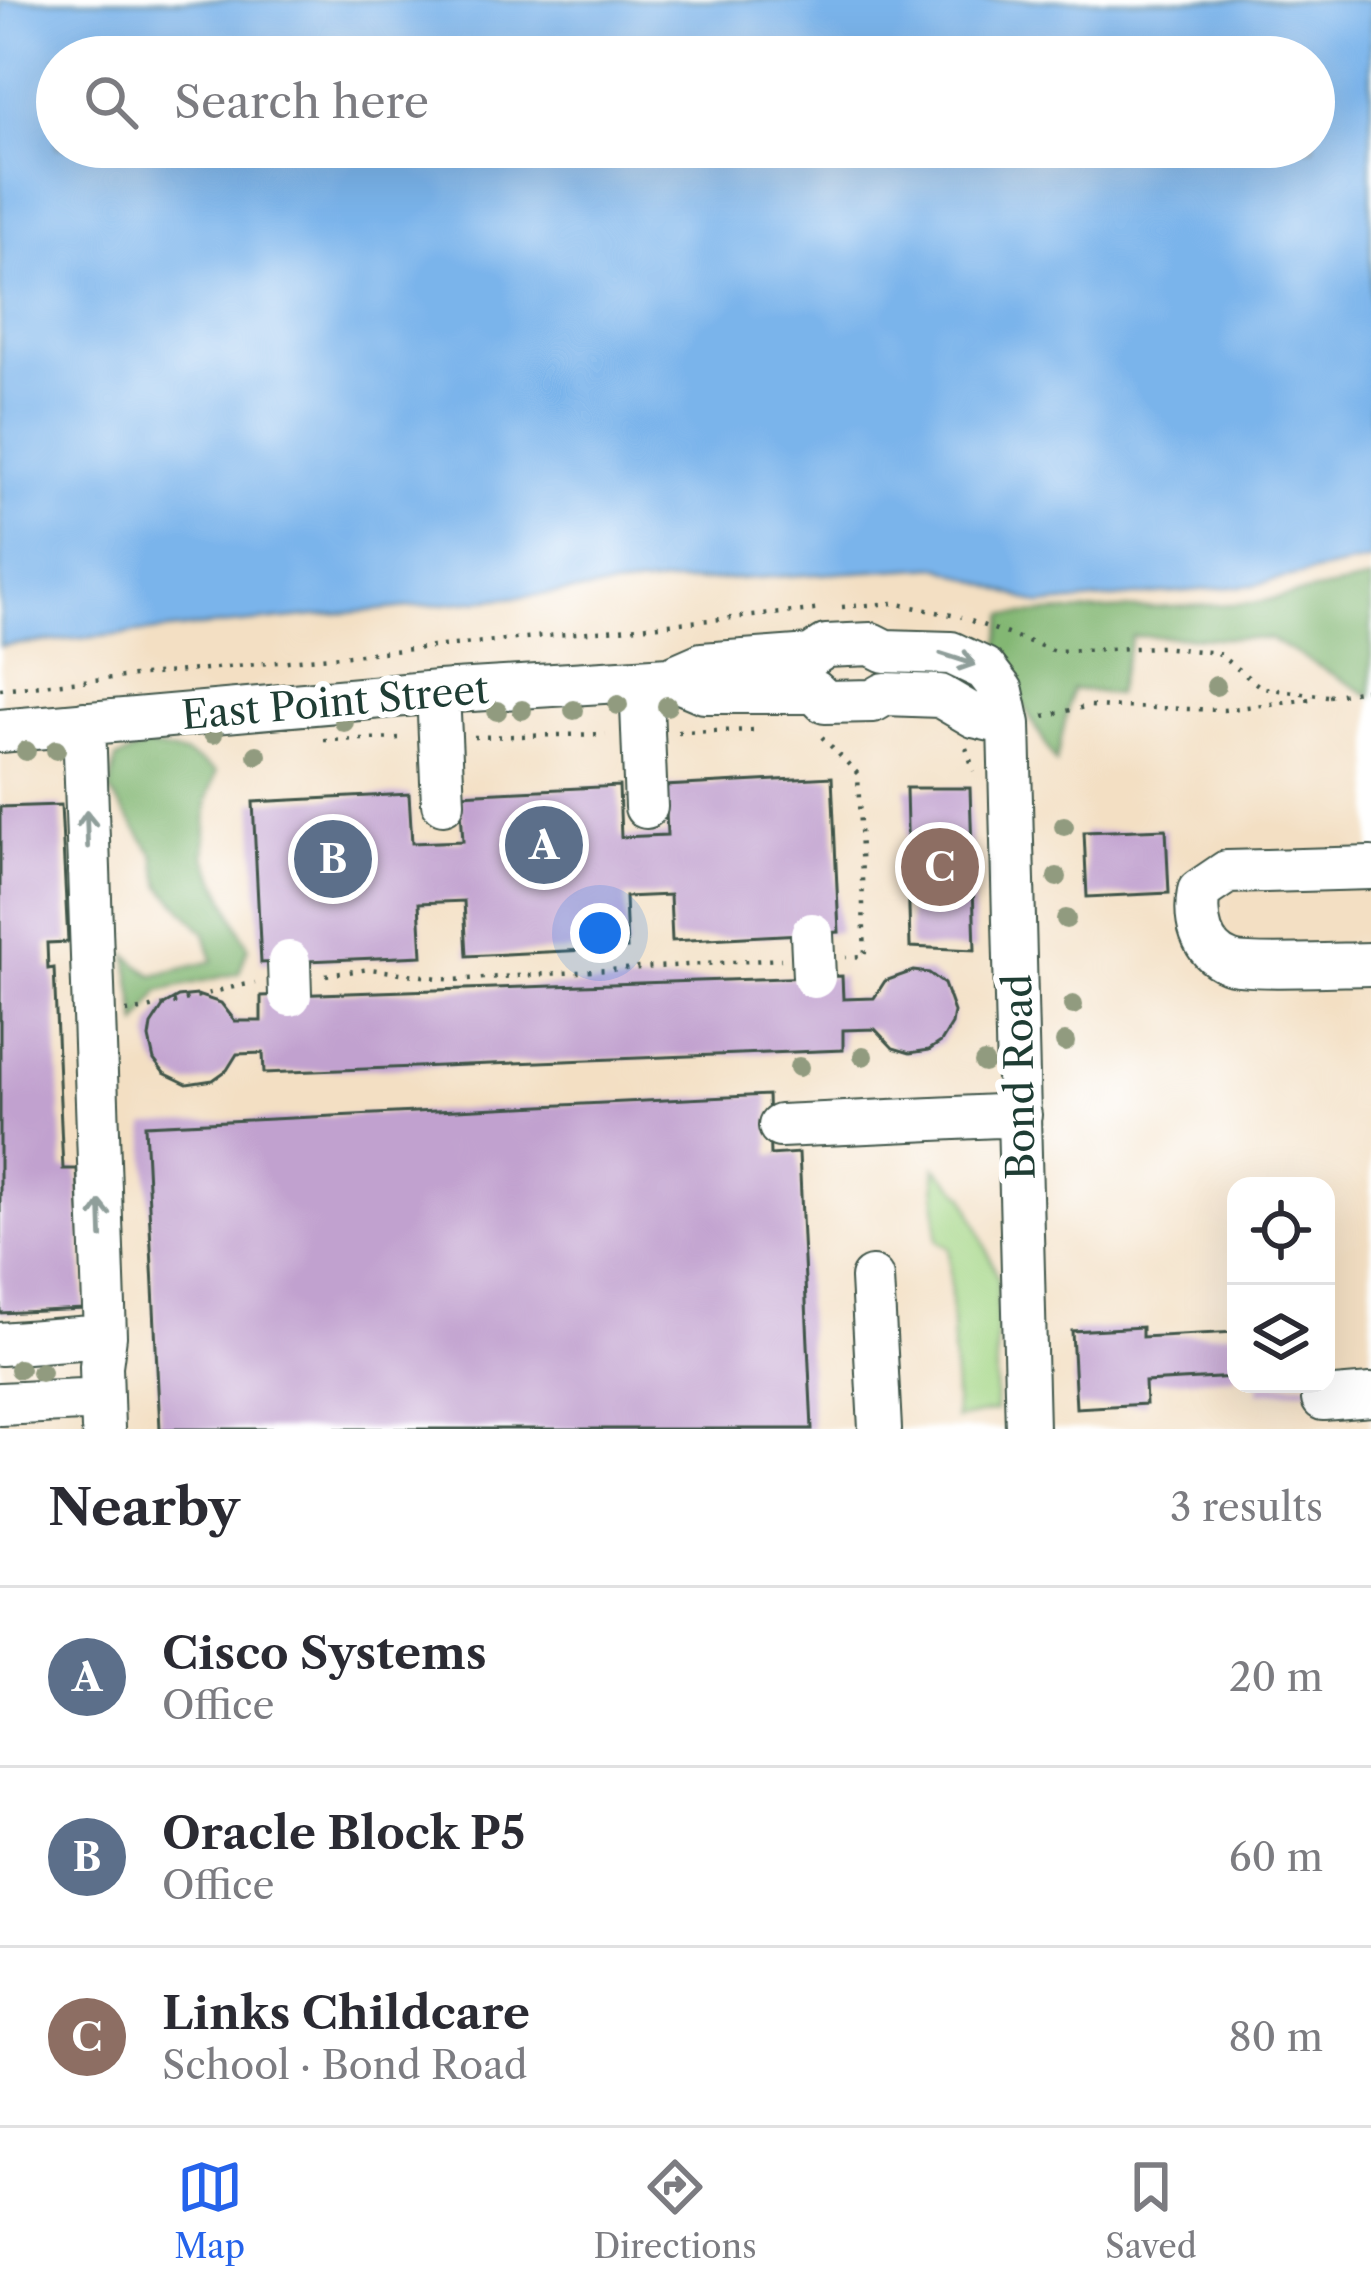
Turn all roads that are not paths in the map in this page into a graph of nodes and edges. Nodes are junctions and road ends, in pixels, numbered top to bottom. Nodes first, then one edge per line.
1 (655, 679) junction
2 (803, 680) junction
3 (438, 692) junction
4 (84, 723) junction
5 (1009, 724) junction
6 (0, 731) edge
7 (443, 803) dead end
8 (646, 806) dead end
9 (1371, 868) edge
10 (1371, 964) edge
11 (1020, 1115) junction
12 (780, 1126) dead end
13 (872, 1278) dead end
14 (105, 1336) junction
15 (0, 1344) edge
16 (1371, 1395) edge
17 (1323, 1399) dead end
18 (0, 1404) edge
19 (102, 1414) edge
20 (880, 1429) edge
21 (1027, 1429) edge

1 - 2 street, East Point Street
1 - 3 street, East Point Street
1 - 8 street
2 - 5 street
2 -> 5 street
3 - 4 street, East Point Street
3 - 7 street
4 - 6 street, East Point Street
14 -> 4 street
5 - 11 street, Bond Road
9 - 10 street
11 - 12 street
11 - 21 street, Bond Road
13 - 20 street
14 - 15 street
14 - 19 street
16 - 17 street
18 - 19 street

